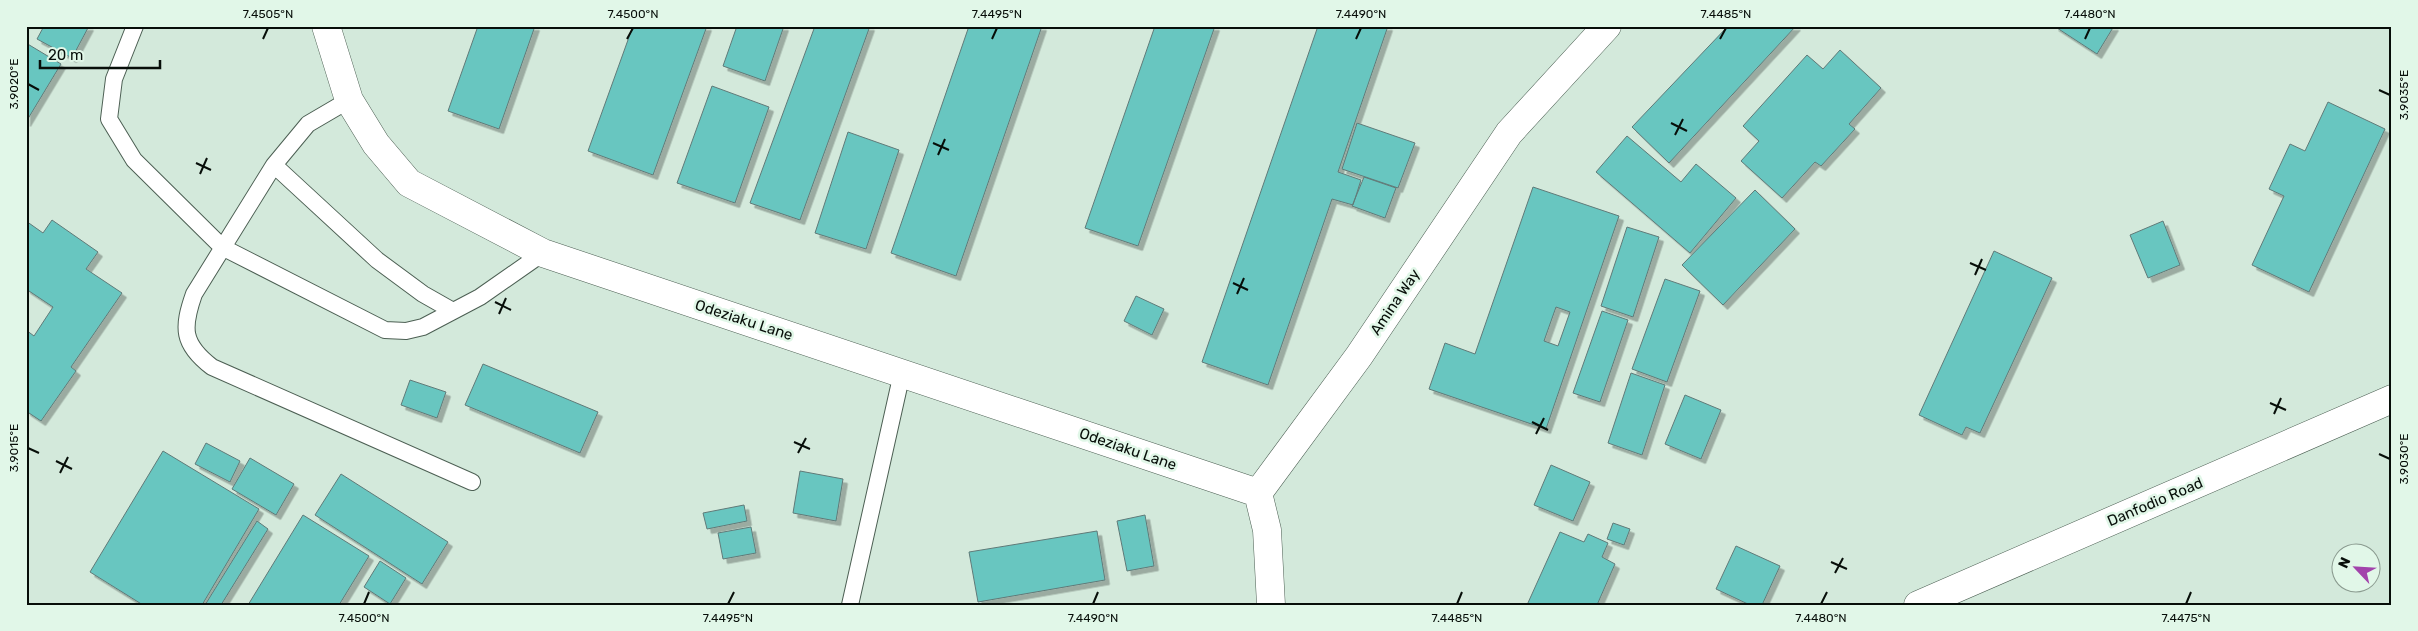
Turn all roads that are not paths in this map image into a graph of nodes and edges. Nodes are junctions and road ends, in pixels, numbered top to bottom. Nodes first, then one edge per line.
1 (134, 26) edge
2 (326, 26) edge
3 (1607, 26) edge
4 (349, 100) junction
5 (274, 164) junction
6 (222, 247) junction
7 (543, 253) junction
8 (453, 310) junction
9 (902, 373) junction
10 (2392, 399) edge
11 (472, 482) dead end
12 (1258, 493) junction
13 (850, 605) edge
14 (1271, 605) edge
15 (1918, 605) edge

1 - 6 lane
2 - 4 street, Odeziaku Lane
3 - 12 street, Amina Way
4 - 5 lane
4 - 7 street, Odeziaku Lane
5 - 6 lane
5 - 8 lane
6 - 8 lane
6 - 11 lane
7 - 8 lane
7 - 9 street, Odeziaku Lane
9 - 12 street, Odeziaku Lane
9 - 13 lane
10 - 15 street, Danfodio Road
12 - 14 street

